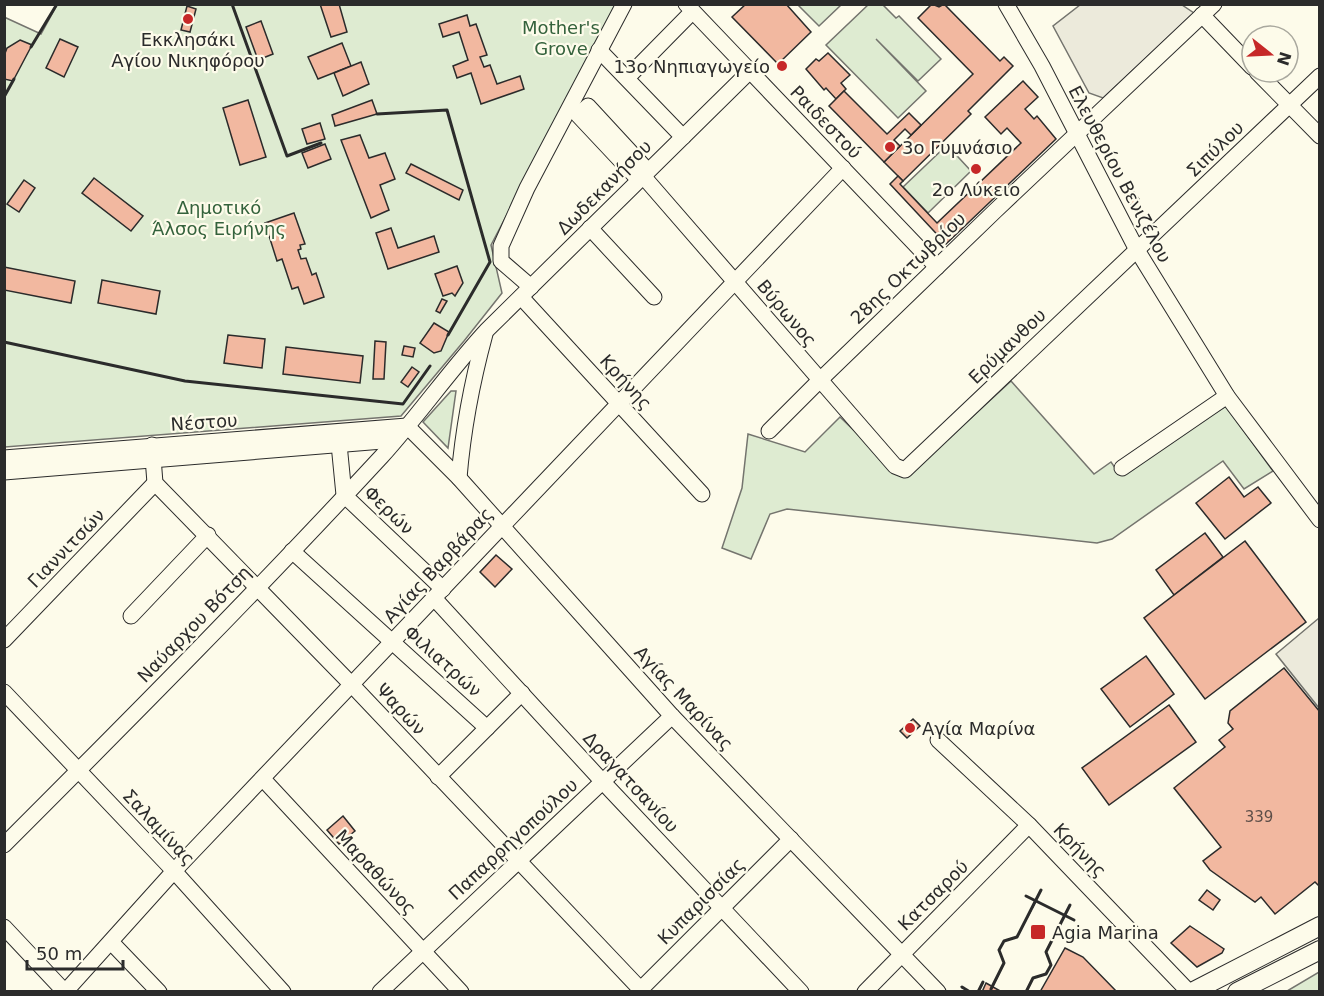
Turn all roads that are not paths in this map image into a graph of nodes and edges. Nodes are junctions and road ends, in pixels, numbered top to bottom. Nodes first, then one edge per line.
1 (624, 4) edge
2 (1006, 4) edge
3 (689, 8) edge
4 (1208, 10) edge
5 (599, 50) junction
6 (1240, 51) edge
7 (750, 71) junction
8 (1320, 76) edge
9 (627, 78) junction
10 (1269, 84) edge
11 (1289, 105) junction
12 (578, 106) junction
13 (1076, 134) junction
14 (1320, 136) edge
15 (683, 137) junction
16 (843, 168) junction
17 (643, 176) junction
18 (590, 228) junction
19 (1137, 250) junction
20 (937, 267) junction
21 (735, 281) junction
22 (526, 292) junction
23 (654, 297) dead end
24 (486, 330) junction
25 (819, 381) junction
26 (1227, 396) junction
27 (619, 403) junction
28 (407, 426) junction
29 (769, 431) dead end
30 (395, 440) junction
31 (339, 444) junction
32 (153, 453) junction
33 (4, 458) edge
34 (1122, 468) dead end
35 (905, 470) joint
36 (4, 472) edge
37 (459, 478) junction
38 (155, 483) junction
39 (702, 494) dead end
40 (344, 495) junction
41 (1320, 520) edge
42 (502, 526) junction
43 (207, 535) junction
44 (292, 551) junction
45 (256, 588) junction
46 (439, 593) junction
47 (130, 616) dead end
48 (4, 640) edge
49 (393, 642) junction
50 (352, 685) junction
51 (4, 692) edge
52 (522, 693) junction
53 (672, 716) junction
54 (488, 728) junction
55 (938, 740) dead end
56 (79, 770) junction
57 (438, 777) junction
58 (262, 779) junction
59 (602, 782) junction
60 (1029, 825) junction
61 (791, 839) junction
62 (4, 845) edge
63 (518, 861) junction
64 (174, 871) junction
65 (723, 907) junction
66 (1320, 926) edge
67 (4, 927) edge
68 (111, 942) junction
69 (423, 951) junction
70 (1320, 951) edge
71 (902, 954) junction
72 (1222, 975) junction
73 (65, 991) edge
74 (640, 991) edge
75 (159, 992) edge
76 (283, 992) edge
77 (380, 992) edge
78 (461, 992) edge
79 (801, 992) edge
80 (865, 992) edge
81 (938, 992) edge
82 (1190, 992) edge
83 (1231, 992) edge
84 (1238, 992) edge

1 - 5 street, Κρήνης
2 - 13 street, Ελευθερίου Βενιζέλου
3 - 7 street, Ραιδεστού
3 - 9 street
4 - 6 street
4 - 13 street, 28ης Οκτωβρίου
5 - 9 street
5 - 12 street, Κρήνης
7 - 15 street, Δωδεκανήσου
7 - 16 street, Ραιδεστού
8 - 11 street, Σιπύλου
9 - 15 street
10 - 11 street
11 - 14 street
11 - 19 street, Σιπύλου
12 - 17 street, Βύρωνος
12 - 22 street, Κρήνης
13 - 19 street, Ελευθερίου Βενιζέλου
13 - 20 street, 28ης Οκτωβρίου
15 - 17 street, Δωδεκανήσου
16 - 20 street, Ραιδεστού
16 - 21 street, Αγίας Βαρβάρας
17 - 18 street, Δωδεκανήσου
17 - 21 street, Βύρωνος
18 - 22 street, Δωδεκανήσου
18 - 23 street
19 - 26 street, Ελευθερίου Βενιζέλου
19 - 35 street, Ερύμανθου
20 - 25 street, 28ης Οκτωβρίου
21 - 25 street, Βύρωνος
21 - 27 street, Αγίας Βαρβάρας
22 - 24 street, Δωδεκανήσου
22 - 27 street, Κρήνης
24 - 28 street, Δωδεκανήσου
24 - 37 street
25 - 29 street, 28ης Οκτωβρίου
25 - 35 street, Βύρωνος
26 - 34 street
26 - 41 street, Ελευθερίου Βενιζέλου
27 - 39 street, Κρήνης
27 - 42 street, Αγίας Βαρβάρας
28 - 30 street, Ναύαρχου Βότση
28 - 32 street, Νέστου
28 - 37 street, Αγίας Μαρίνας
30 - 31 street, Νέστου
30 - 40 street, Ναύαρχου Βότση
31 - 32 street, Νέστου
31 - 40 street, Φερών
32 - 33 street, Νέστου
32 - 36 street, Νέστου
32 - 38 street
37 - 42 street, Αγίας Μαρίνας
38 - 43 street, Ψαρών
38 - 48 street, Γιαννιτσών
40 - 44 street, Ναύαρχου Βότση
40 - 46 street, Φερών
42 - 46 street, Αγίας Βαρβάρας
42 - 53 street, Αγίας Μαρίνας
43 - 45 street, Ψαρών
43 - 47 street
44 - 45 street, Ναύαρχου Βότση
44 - 49 street, Φιλιατρών
45 - 50 street, Ψαρών
45 - 56 street, Ναύαρχου Βότση
46 - 49 street, Αγίας Βαρβάρας
46 - 52 street, Δραγατσανίου
49 - 50 street, Αγίας Βαρβάρας
49 - 54 street, Φιλιατρών
50 - 57 street, Ψαρών
50 - 58 street, Αγίας Βαρβάρας
51 - 56 street, Σαλαμίνας
52 - 54 street
52 - 59 street, Δραγατσανίου
53 - 59 street, Παπαρρηγοπούλου
53 - 61 street, Αγίας Μαρίνας
54 - 57 street
55 - 60 street, Κρήνης
56 - 62 street, Ναύαρχου Βότση
56 - 64 street, Σαλαμίνας
57 - 63 street, Ψαρών
58 - 64 street, Αγίας Βαρβάρας
58 - 69 street, Μαραθώνος
59 - 63 street, Παπαρρηγοπούλου
59 - 65 street, Δραγατσανίου
60 - 71 street, Κατσαρού
60 - 82 street, Κρήνης
61 - 65 street, Κυπαρισσίας
61 - 71 street, Αγίας Μαρίνας
63 - 69 street, Παπαρρηγοπούλου
63 - 74 street, Ψαρών
64 - 68 street, Αγίας Βαρβάρας
64 - 76 street, Σαλαμίνας
65 - 74 street, Κυπαρισσίας
65 - 79 street, Δραγατσανίου
66 - 72 main road
67 - 73 street
68 - 73 street, Αγίας Βαρβάρας
68 - 75 street
69 - 77 street, Παπαρρηγοπούλου
69 - 78 street, Μαραθώνος
70 - 84 main road
71 - 80 street, Κατσαρού
71 - 81 street, Αγίας Μαρίνας
72 - 82 main road
72 - 83 street

